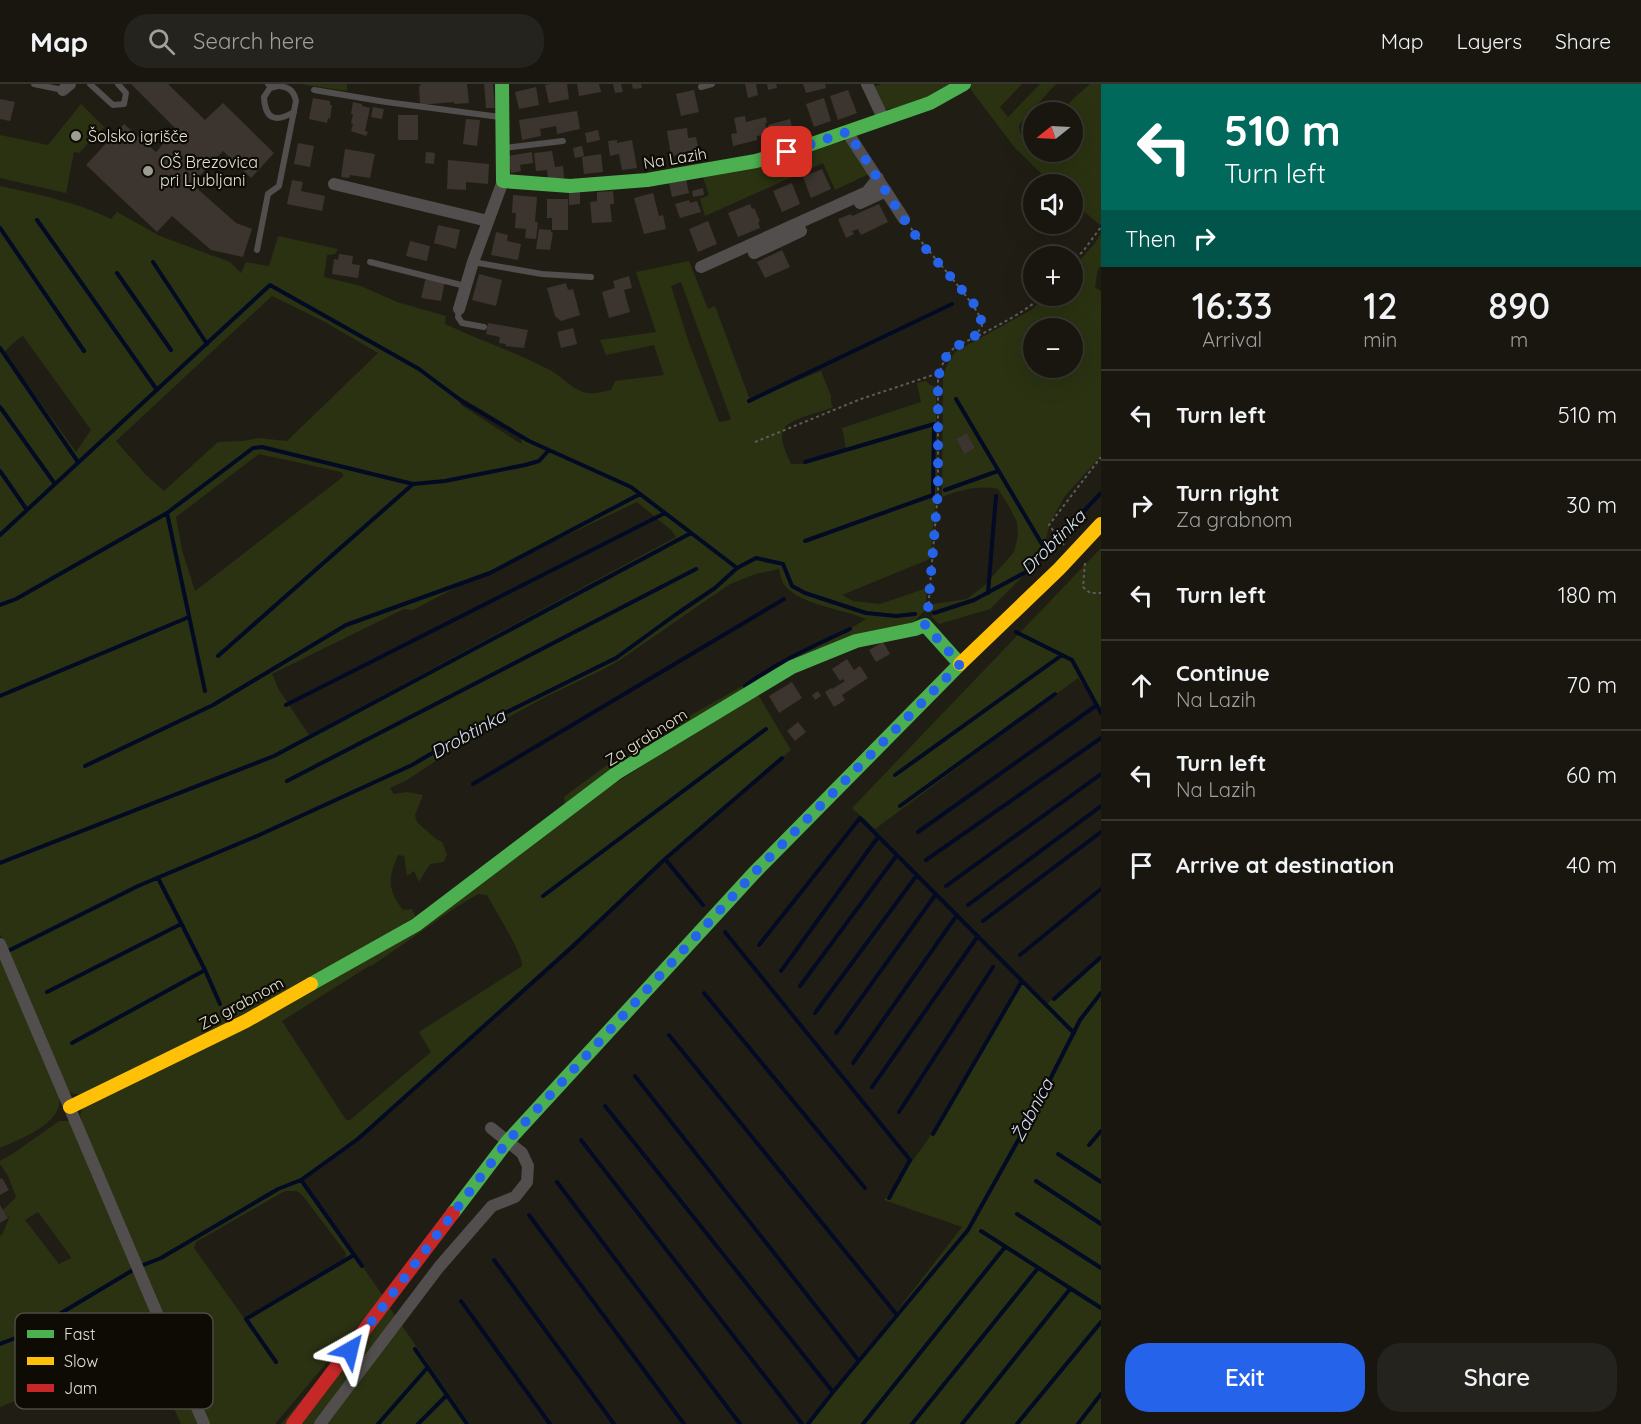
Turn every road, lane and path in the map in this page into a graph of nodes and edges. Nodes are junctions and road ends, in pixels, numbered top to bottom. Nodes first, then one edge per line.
1 (34, 84) edge
2 (118, 84) edge
3 (268, 84) edge
4 (502, 84) edge
5 (712, 84) edge
6 (867, 84) edge
7 (963, 84) edge
8 (95, 85) edge
9 (278, 86) junction
10 (66, 87) edge
11 (701, 87) dead end
12 (314, 90) dead end
13 (294, 112) junction
14 (503, 117) junction
15 (883, 118) junction
16 (847, 132) junction
17 (563, 141) dead end
18 (504, 148) junction
19 (878, 178) junction
20 (503, 181) junction
21 (334, 184) dead end
22 (886, 191) junction
23 (904, 219) joint
24 (488, 221) junction
25 (1101, 227) edge
26 (1083, 249) edge
27 (257, 250) dead end
28 (754, 254) dead end
29 (370, 262) dead end
30 (474, 262) junction
31 (701, 267) dead end
32 (591, 277) dead end
33 (466, 286) junction
34 (1028, 306) edge
35 (459, 309) joint
36 (484, 327) dead end
37 (974, 337) junction
38 (939, 373) junction
39 (755, 442) dead end
40 (1101, 457) edge
41 (1101, 524) edge
42 (1088, 538) junction
43 (1061, 541) dead end
44 (1101, 593) edge
45 (925, 625) junction
46 (960, 664) junction
47 (0, 945) edge
48 (70, 1107) junction
49 (491, 1128) dead end
50 (507, 1142) junction
51 (157, 1313) edge
52 (198, 1409) edge
53 (204, 1424) edge
54 (293, 1424) edge
55 (320, 1424) edge

1 - 10 lane
2 - 8 lane
3 - 9 lane
4 - 14 street
5 - 11 lane
6 - 15 street
7 - 15 street, Na Lazih
9 - 13 lane
9 - 13 lane
12 - 14 lane
13 - 27 lane
14 - 18 street
15 - 16 street, Na Lazih
16 - 19 street
16 - 20 street, Na Lazih
17 - 18 lane
18 - 20 street
19 - 22 street
19 - 31 street
20 - 24 street
21 - 24 street
22 - 23 street
22 - 28 street
23 - 37 path
24 - 30 street
25 - 26 path
29 - 33 lane
30 - 32 lane
30 - 33 street
33 - 35 street
34 - 37 path
35 - 36 lane
37 - 38 path
38 - 39 path
38 - 45 path
40 - 43 path
41 - 42 street
42 - 44 path
42 - 46 street
45 - 46 street
45 - 48 street, Za grabnom
46 - 50 street
47 - 48 street
48 - 51 street
49 - 50 street
50 - 54 street
50 - 55 street
52 - 53 street

